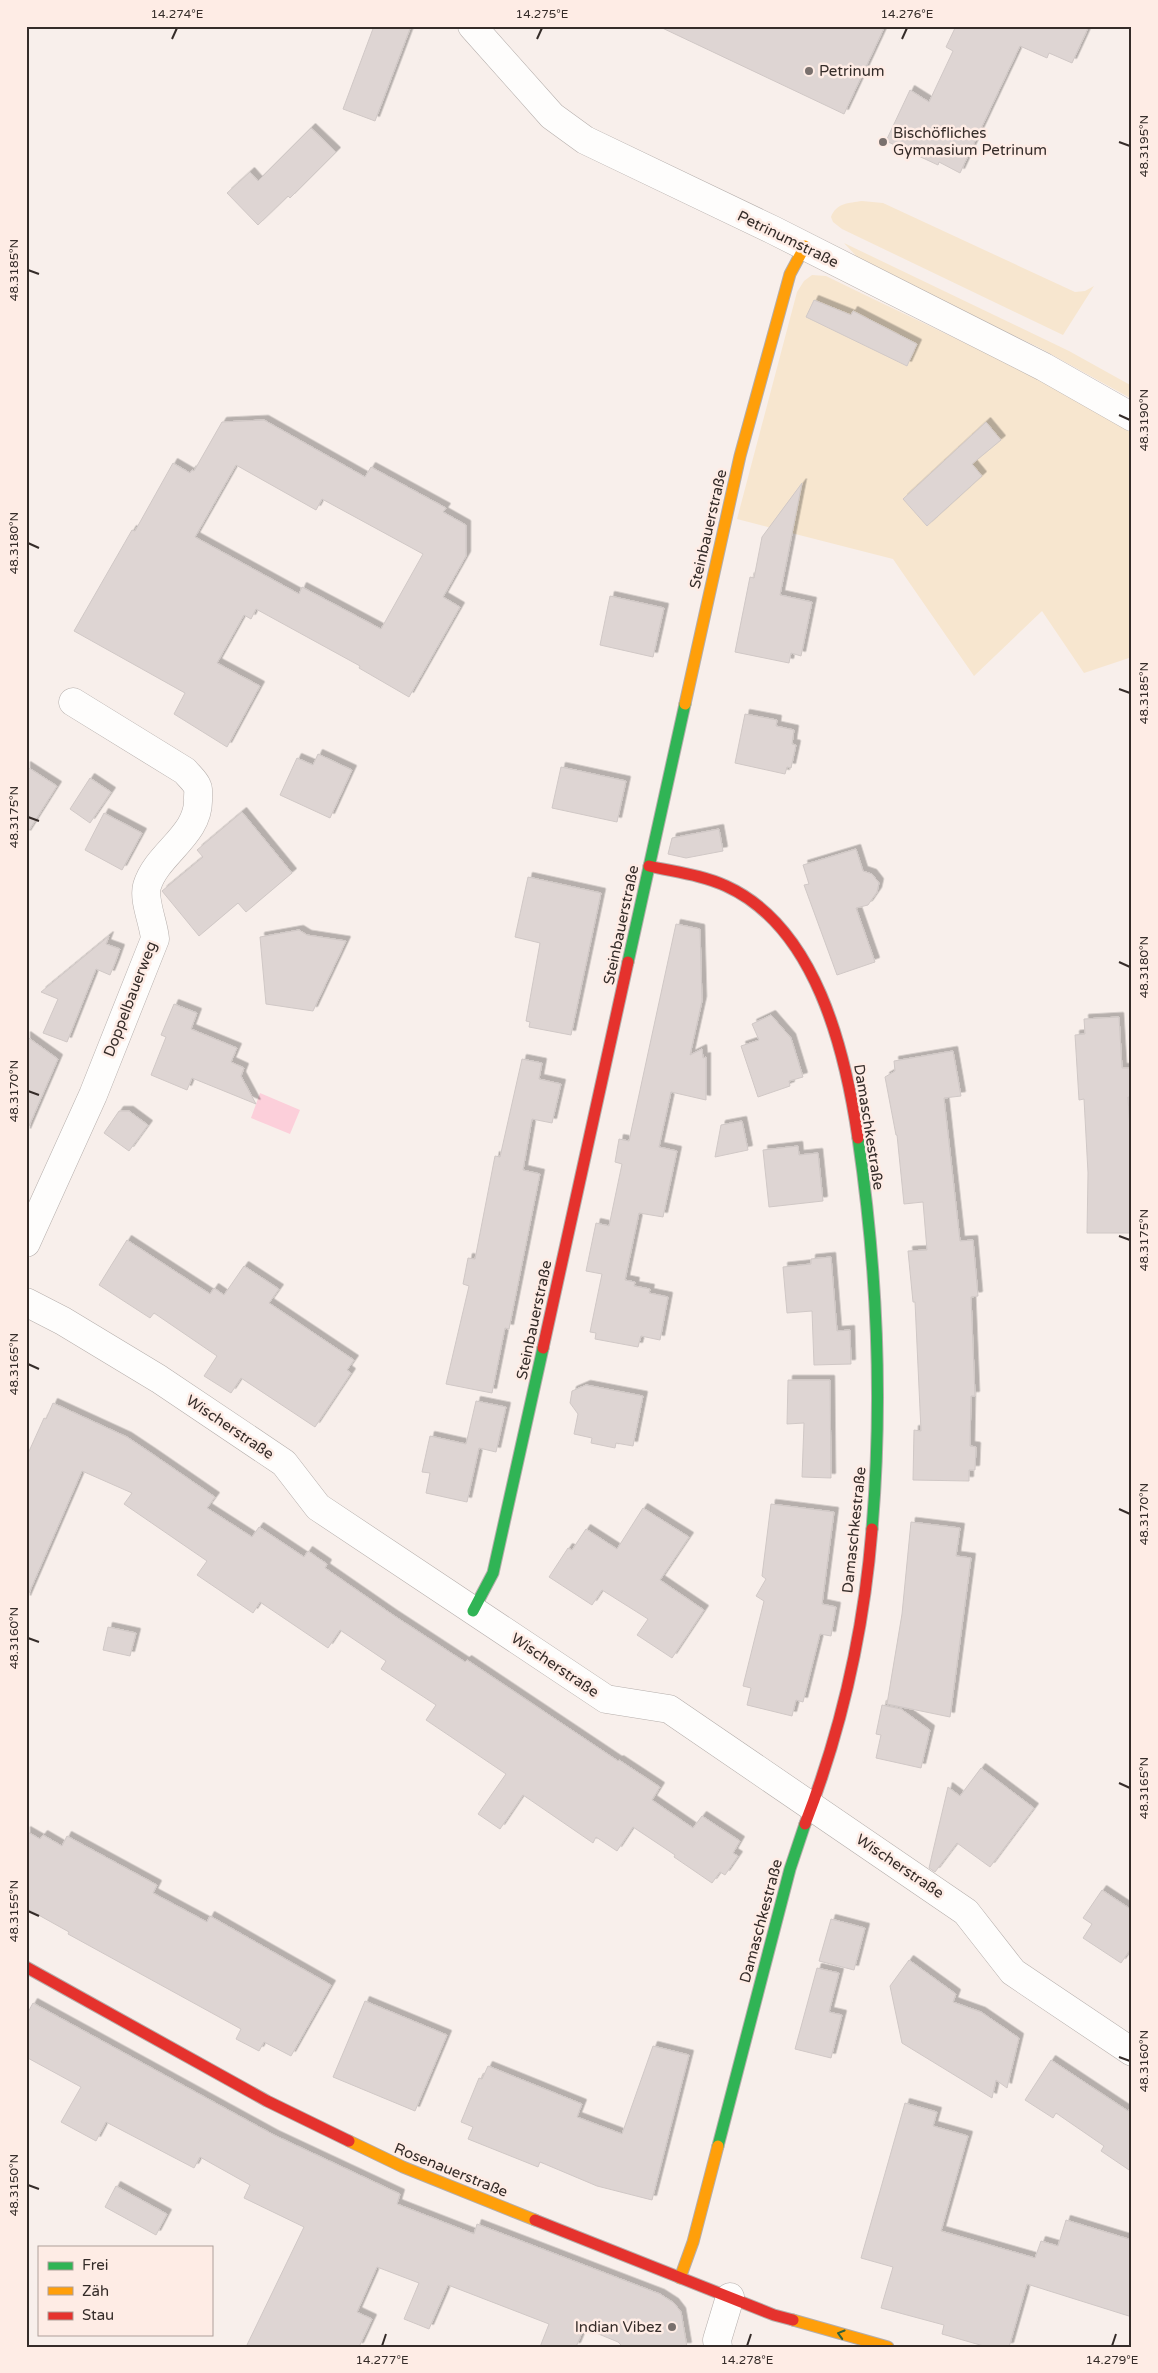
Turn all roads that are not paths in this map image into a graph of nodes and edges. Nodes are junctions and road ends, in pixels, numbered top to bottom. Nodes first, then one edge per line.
1 (472, 26) edge
2 (804, 246) junction
3 (1132, 417) edge
4 (73, 702) dead end
5 (649, 866) junction
6 (26, 1243) edge
7 (26, 1302) edge
8 (473, 1610) junction
9 (812, 1806) junction
10 (26, 1968) edge
11 (1132, 2052) edge
12 (680, 2278) junction
13 (730, 2297) junction
14 (718, 2347) edge
15 (888, 2347) edge

1 - 2 street, Petrinumstraße
2 - 3 street, Petrinumstraße
2 - 5 street, Steinbauerstraße
4 - 6 street, Doppelbauerweg
5 - 8 street, Steinbauerstraße
5 - 9 street, Damaschkestraße
7 - 8 street, Wischerstraße
8 - 9 street, Wischerstraße
9 - 11 street, Wischerstraße
9 - 12 street, Damaschkestraße
10 - 12 street, Rosenauerstraße
12 - 13 street, Rosenauerstraße
13 - 14 street
15 -> 13 street, Rosenauerstraße

